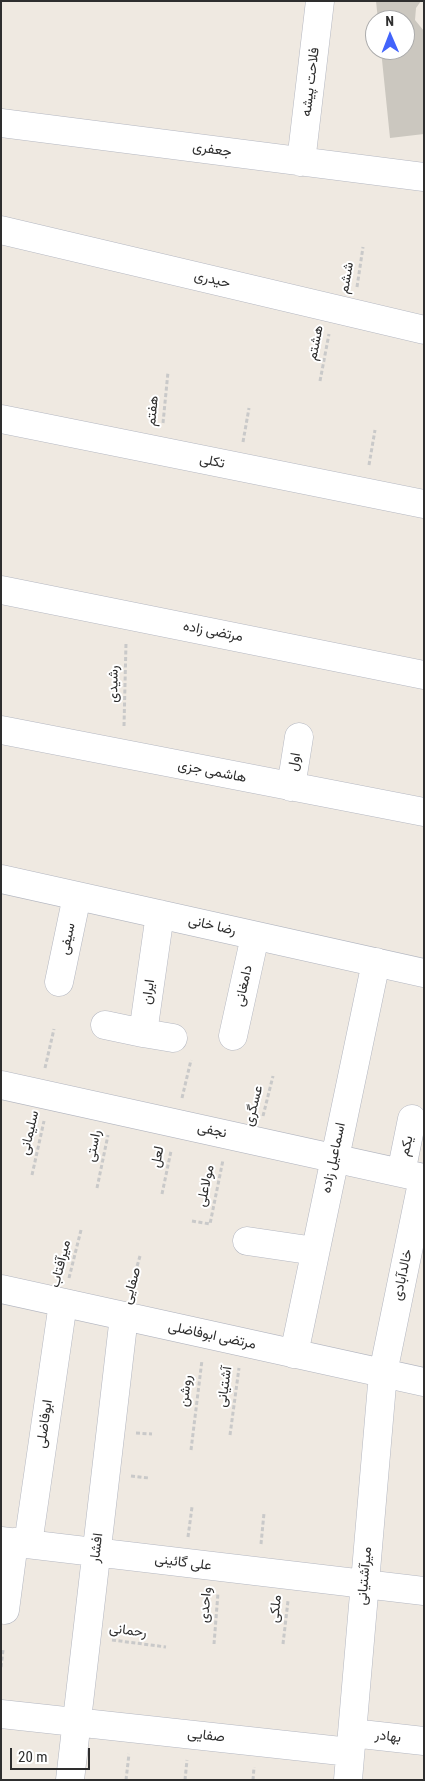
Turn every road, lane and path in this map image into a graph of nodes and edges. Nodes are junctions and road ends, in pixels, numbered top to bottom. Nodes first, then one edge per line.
1 (320, 1) edge
2 (1, 122) edge
3 (302, 162) junction
4 (424, 177) edge
5 (1, 230) edge
6 (363, 247) dead end
7 (343, 311) junction
8 (424, 330) edge
9 (168, 372) dead end
10 (320, 381) dead end
11 (1, 419) edge
12 (375, 430) dead end
13 (160, 451) junction
14 (363, 492) junction
15 (424, 504) edge
16 (1, 590) edge
17 (127, 614) junction
18 (424, 675) edge
19 (1, 730) edge
20 (299, 737) dead end
21 (124, 755) junction
22 (291, 787) junction
23 (424, 812) edge
24 (1, 879) edge
25 (77, 896) junction
26 (160, 914) junction
27 (255, 936) junction
28 (376, 962) junction
29 (424, 973) edge
30 (59, 982) dead end
31 (105, 1025) dead end
32 (54, 1029) dead end
33 (143, 1033) junction
34 (233, 1036) dead end
35 (173, 1038) dead end
36 (191, 1060) dead end
37 (273, 1076) dead end
38 (1, 1085) edge
39 (44, 1094) junction
40 (113, 1110) junction
41 (412, 1119) dead end
42 (176, 1123) junction
43 (228, 1135) junction
44 (257, 1141) junction
45 (334, 1158) junction
46 (32, 1175) dead end
47 (416, 1176) edge
48 (97, 1188) dead end
49 (162, 1194) dead end
50 (192, 1221) dead end
51 (81, 1230) dead end
52 (247, 1241) dead end
53 (315, 1251) junction
54 (140, 1256) dead end
55 (1, 1290) edge
56 (62, 1303) junction
57 (124, 1316) junction
58 (205, 1334) junction
59 (243, 1342) junction
60 (294, 1354) junction
61 (383, 1373) junction
62 (424, 1382) edge
63 (230, 1435) dead end
64 (191, 1450) dead end
65 (15, 1543) edge
66 (96, 1552) junction
67 (220, 1567) junction
68 (291, 1576) junction
69 (365, 1584) junction
70 (424, 1591) edge
71 (5, 1610) dead end
72 (86, 1637) junction
73 (214, 1644) dead end
74 (284, 1644) dead end
75 (166, 1647) dead end
76 (3, 1650) dead end
77 (1, 1668) edge
78 (1, 1714) edge
79 (77, 1722) junction
80 (424, 1741) edge
81 (351, 1742) junction
82 (70, 1780) edge
83 (348, 1780) edge

1 - 3 street, فلاحت پیشه
2 - 3 street, جعفری
3 - 4 street, جعفری
5 - 7 street, حیدری
6 - 7 path, ششم
7 - 8 street, حیدری
7 - 10 path, هشتم
9 - 13 path, هفتم
11 - 13 street, تکلی
12 - 14 path
13 - 14 street, تکلی
14 - 15 street, تکلی
16 - 17 street, مرتضی زاده
17 - 18 street, مرتضی زاده
17 - 21 path, رشیدی
19 - 21 street, هاشمی جزی
20 - 22 street, اول
21 - 22 street, هاشمی جزی
22 - 23 street, هاشمی جزی
24 - 25 street, رضا خانی
25 - 26 street, رضا خانی
25 - 30 street, سیفی
26 - 27 street, رضا خانی
26 - 33 street, ایران
27 - 28 street, رضا خانی
27 - 34 street, دامغانی
28 - 29 street, رضا خانی
28 - 45 street, اسماعیل زاده
31 - 33 street
32 - 39 path, سلیمانی
33 - 35 street
36 - 42 path, لعل
37 - 44 path, عسگری
38 - 39 street, نجفی
39 - 40 street, نجفی
39 - 46 path, سلیمانی
40 - 42 street, نجفی
40 - 48 path, راستی
41 - 47 street, یکم
42 - 43 street, نجفی
42 - 49 path, لعل
43 - 44 street, نجفی
43 - 50 path, مولاعلی
44 - 45 street, نجفی
45 - 47 street, نجفی
45 - 53 street, اسماعیل زاده
47 - 61 street, خالدآبادی
51 - 56 path, میرآفتاب
52 - 53 street
53 - 60 street, اسماعیل زاده
54 - 57 path, صفایی
55 - 56 street, مرتضی ابوفاضلی
56 - 57 street, مرتضی ابوفاضلی
56 - 65 street, ابوفاضلی
57 - 58 street, مرتضی ابوفاضلی
57 - 66 street, افشار
58 - 59 street, مرتضی ابوفاضلی
58 - 64 path, روشن
59 - 60 street, مرتضی ابوفاضلی
59 - 63 path, آشتیانی
60 - 61 street, مرتضی ابوفاضلی
61 - 62 street, مرتضی ابوفاضلی
61 - 69 street, میرآشتیانی
65 - 66 street, علی گائینی
65 - 71 street, ابوفاضلی
66 - 67 street, علی گائینی
66 - 72 street, افشار
67 - 68 street, علی گائینی
67 - 73 path, واحدی
68 - 69 street, علی گائینی
68 - 74 path, ملکی
69 - 70 street, علی گائینی
69 - 81 street, میرآشتیانی
72 - 75 path, رحمانی
72 - 79 street, افشار
76 - 77 path
78 - 79 street, صفایی
79 - 81 street, صفایی
79 - 82 street, افشار
80 - 81 street, بهادر
81 - 83 street, میرآشتیانی

